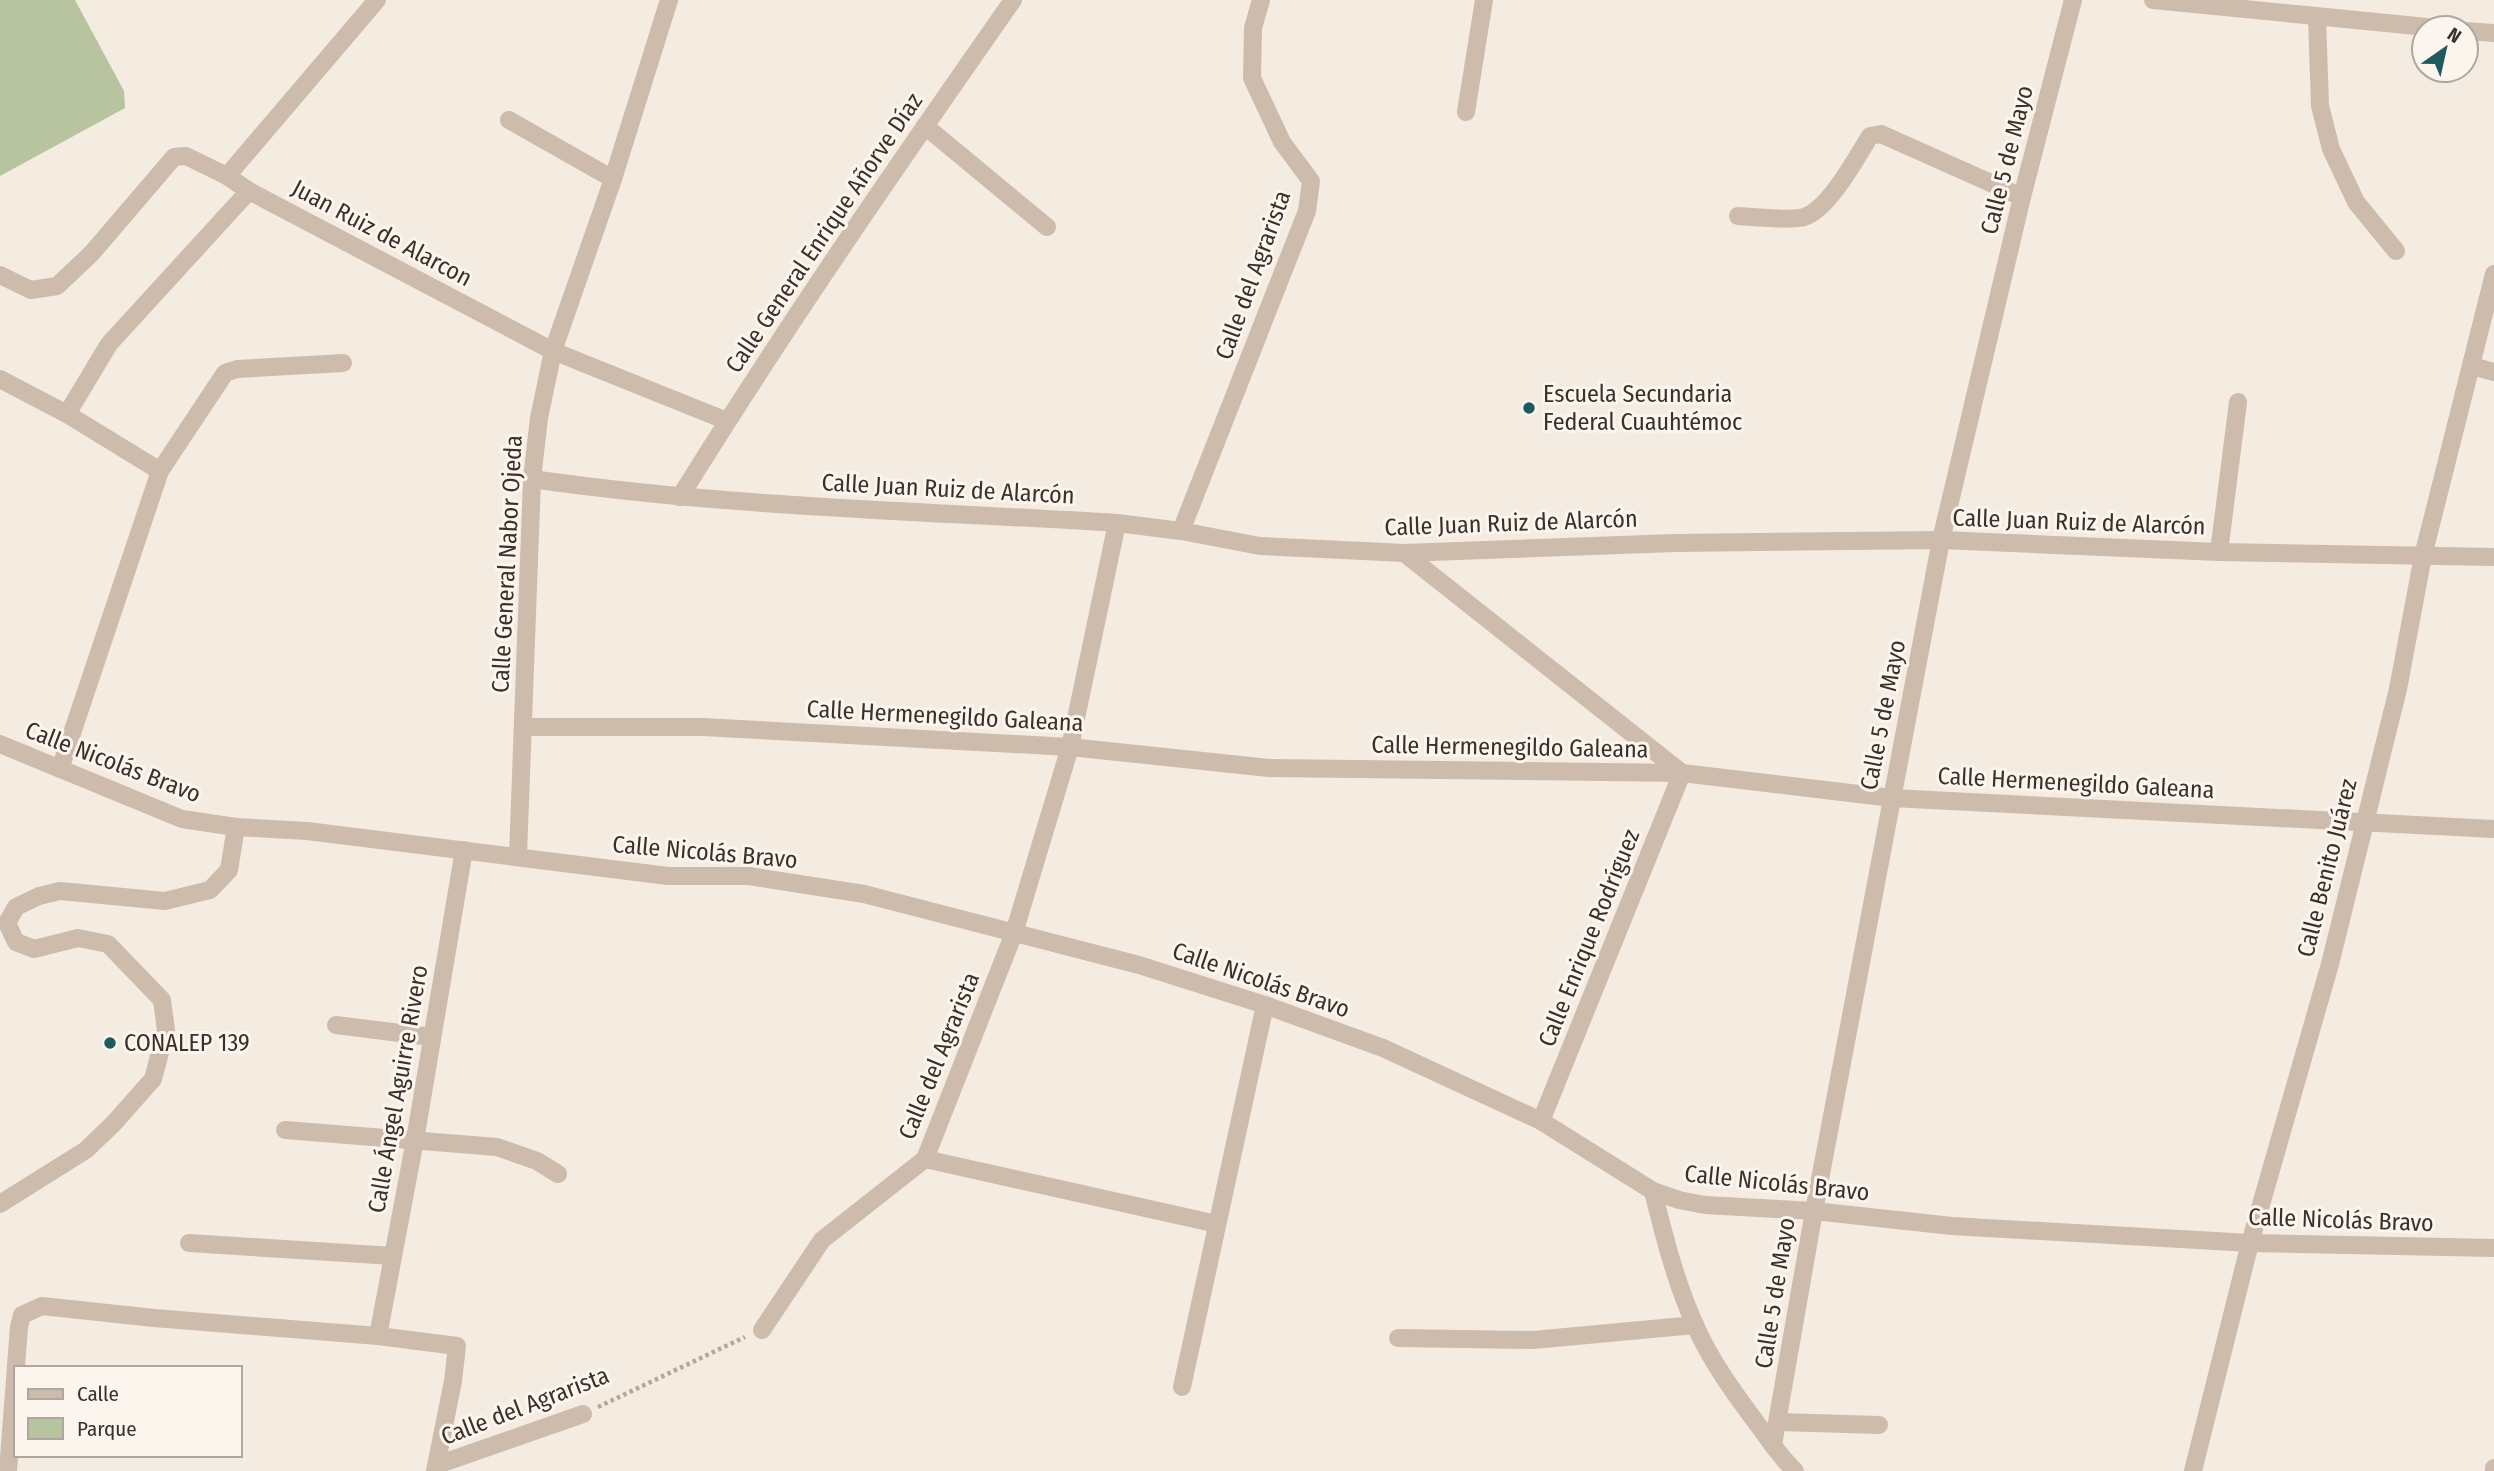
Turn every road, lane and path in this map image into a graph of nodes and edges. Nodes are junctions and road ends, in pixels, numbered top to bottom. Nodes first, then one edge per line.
1 (377, 0) edge
2 (669, 0) edge
3 (1013, 0) edge
4 (1261, 0) edge
5 (1484, 0) edge
6 (2073, 0) edge
7 (2153, 0) edge
8 (2317, 17) junction
9 (2410, 25) edge
10 (1466, 113) dead end
11 (509, 120) dead end
12 (925, 126) junction
13 (227, 176) junction
14 (613, 179) junction
15 (250, 191) junction
16 (2022, 197) junction
17 (1738, 216) dead end
18 (1047, 227) dead end
19 (2396, 251) dead end
20 (2494, 274) edge
21 (0, 275) edge
22 (553, 351) junction
23 (343, 363) dead end
24 (2472, 366) junction
25 (2494, 372) edge
26 (0, 379) edge
27 (2238, 402) dead end
28 (67, 414) junction
29 (727, 421) junction
30 (160, 471) junction
31 (532, 479) junction
32 (680, 497) junction
33 (1117, 523) junction
34 (1181, 531) junction
35 (1941, 540) junction
36 (2219, 552) junction
37 (1404, 553) junction
38 (2423, 555) junction
39 (2494, 557) edge
40 (524, 727) junction
41 (0, 744) edge
42 (1070, 747) junction
43 (60, 769) junction
44 (1682, 773) junction
45 (1892, 798) junction
46 (2363, 823) junction
47 (236, 827) junction
48 (2494, 829) edge
49 (464, 850) junction
50 (518, 856) junction
51 (1014, 933) junction
52 (1265, 1005) junction
53 (335, 1025) dead end
54 (432, 1037) junction
55 (1541, 1121) junction
56 (285, 1130) dead end
57 (415, 1140) junction
58 (925, 1159) junction
59 (558, 1174) dead end
60 (1653, 1191) junction
61 (0, 1204) edge
62 (1814, 1211) junction
63 (1217, 1224) junction
64 (2250, 1243) junction
65 (189, 1244) dead end
66 (2494, 1248) edge
67 (393, 1256) junction
68 (1695, 1325) junction
69 (762, 1330) joint
70 (378, 1336) junction
71 (1398, 1338) dead end
72 (16, 1366) edge
73 (1182, 1387) dead end
74 (14, 1392) edge
75 (583, 1414) joint
76 (1779, 1422) junction
77 (1879, 1424) dead end
78 (1774, 1457) edge
79 (436, 1468) edge
80 (8, 1471) edge
81 (1795, 1471) edge
82 (2193, 1471) edge

1 - 13 street
2 - 14 street, Calle General Nabor Ojeda
3 - 12 street, Calle General Enrique Añorve Díaz
4 - 34 street, Calle del Agrarista
5 - 10 street
6 - 16 street, Calle 5 de Mayo
7 - 8 street
8 - 9 street
8 - 19 street
11 - 14 street
12 - 18 street
12 - 29 street, Calle General Enrique Añorve Díaz
13 - 15 street, Juan Ruiz de Alarcon
13 - 21 street, Juan Ruiz de Alarcon
14 - 22 street, Calle General Nabor Ojeda
15 - 22 street, Juan Ruiz de Alarcon
15 - 28 street
16 - 17 street
16 - 35 street, Calle 5 de Mayo
20 - 24 street, Calle Benito Juárez
22 - 29 street, Juan Ruiz de Alarcon
22 - 31 street, Calle General Nabor Ojeda
23 - 30 street
24 - 25 street
24 - 38 street, Calle Benito Juárez
26 - 28 street
27 - 36 street
28 - 30 street
29 - 32 street, Calle General Enrique Añorve Díaz
30 - 43 street
31 - 32 street, Calle Juan Ruiz de Alarcón
31 - 40 street, Calle General Nabor Ojeda
32 - 33 street, Calle Juan Ruiz de Alarcón
33 - 34 street, Calle Juan Ruiz de Alarcón
33 - 42 street, Calle del Agrarista
34 - 37 street, Calle Juan Ruiz de Alarcón
35 - 36 street, Calle Juan Ruiz de Alarcón
35 - 37 street, Calle Juan Ruiz de Alarcón
35 - 45 street, Calle 5 de Mayo
36 - 38 street, Calle Juan Ruiz de Alarcón
37 - 44 street
38 - 39 street, Calle Juan Ruiz de Alarcón
38 - 46 street, Calle Benito Juárez
40 - 42 street, Calle Hermenegildo Galeana
40 - 50 street, Calle General Nabor Ojeda
41 - 43 street, Calle Nicolás Bravo
42 - 44 street, Calle Hermenegildo Galeana
42 - 51 street, Calle del Agrarista
43 - 47 street, Calle Nicolás Bravo
44 - 45 street, Calle Hermenegildo Galeana
44 - 55 street, Calle Enrique Rodríguez
45 - 46 street, Calle Hermenegildo Galeana
45 - 62 street, Calle 5 de Mayo
46 - 48 street, Calle Hermenegildo Galeana
46 - 64 street, Calle Benito Juárez
47 - 49 street, Calle Nicolás Bravo
47 - 61 street
49 - 50 street, Calle Nicolás Bravo
49 - 54 street, Calle Ángel Aguirre Rivero
50 - 51 street, Calle Nicolás Bravo
51 - 52 street, Calle Nicolás Bravo
51 - 58 street, Calle del Agrarista
52 - 55 street, Calle Nicolás Bravo
52 - 63 street
53 - 54 street
54 - 57 street, Calle Ángel Aguirre Rivero
55 - 60 street, Calle Nicolás Bravo
56 - 57 street
57 - 59 street
57 - 67 street, Calle Ángel Aguirre Rivero
58 - 63 street
58 - 69 street, Calle del Agrarista
60 - 62 street, Calle Nicolás Bravo
60 - 68 street
62 - 64 street, Calle Nicolás Bravo
62 - 76 street, Calle 5 de Mayo
63 - 73 street
64 - 66 street, Calle Nicolás Bravo
64 - 82 street, Calle Benito Juárez
65 - 67 street
67 - 70 street, Calle Ángel Aguirre Rivero
68 - 71 street
68 - 78 street
69 - 75 path, Calle del Agrarista
70 - 72 street
70 - 79 street
74 - 80 street
75 - 79 street, Calle del Agrarista
76 - 77 street
76 - 78 street, Calle 5 de Mayo
78 - 81 street

